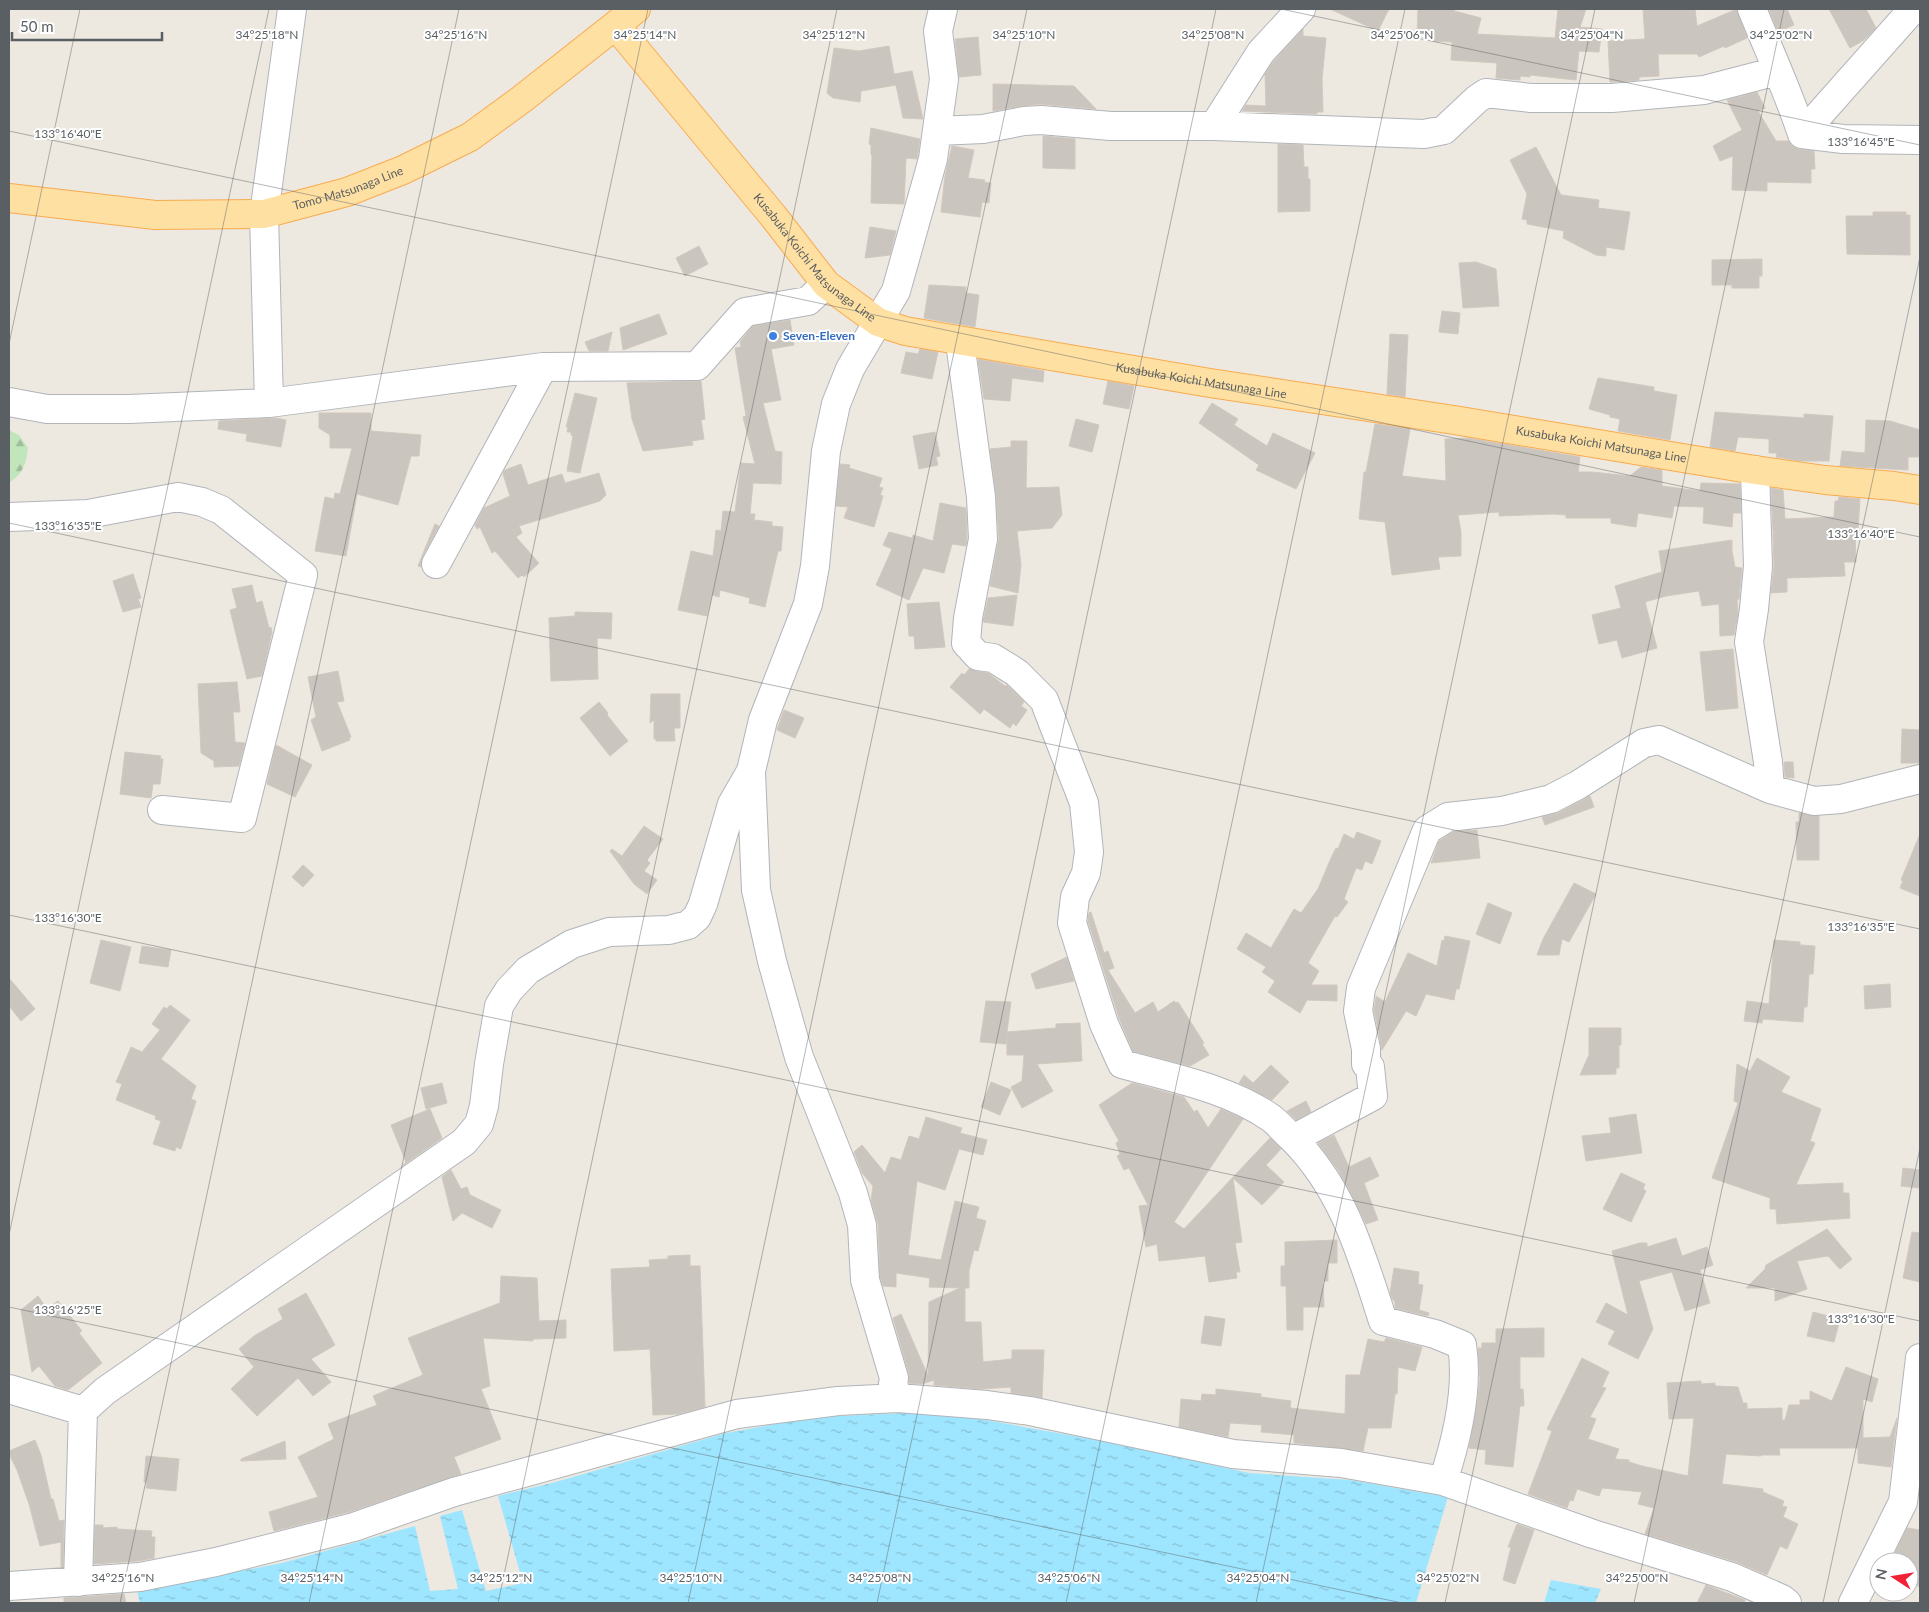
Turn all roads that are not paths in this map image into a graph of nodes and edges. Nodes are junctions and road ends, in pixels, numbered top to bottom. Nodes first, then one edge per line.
1 (292, 9) edge
2 (943, 9) edge
3 (1301, 9) edge
4 (1752, 9) edge
5 (1913, 9) edge
6 (626, 17) edge
7 (1777, 71) junction
8 (1214, 126) junction
9 (937, 131) junction
10 (1802, 134) junction
11 (1920, 140) edge
12 (9, 198) edge
13 (264, 214) junction
14 (826, 284) junction
15 (878, 322) junction
16 (960, 342) junction
17 (543, 367) junction
18 (9, 402) edge
19 (269, 403) junction
20 (1755, 470) junction
21 (1920, 490) edge
22 (9, 517) edge
23 (436, 564) dead end
24 (751, 770) junction
25 (1920, 779) edge
26 (1770, 790) junction
27 (162, 810) dead end
28 (1293, 1139) junction
29 (1920, 1358) edge
30 (9, 1390) edge
31 (898, 1398) junction
32 (83, 1411) junction
33 (1443, 1481) junction
34 (78, 1582) junction
35 (9, 1586) edge
36 (1787, 1603) edge
37 (1853, 1603) edge

1 - 13 street
2 - 9 street
3 - 8 street
4 - 7 street
5 - 10 street
6 - 13 main road, Tomo Matsunaga Line
6 - 14 main road, Kusabuka Koichi Matsunaga Line
7 - 8 street
7 - 10 street
8 - 9 street
9 - 15 street
10 - 11 street
12 - 13 main road, Tomo Matsunaga Line
13 - 19 street
14 - 15 main road, Kusabuka Koichi Matsunaga Line
14 - 17 street
15 - 16 main road, Kusabuka Koichi Matsunaga Line
15 - 24 street
16 - 20 main road, Kusabuka Koichi Matsunaga Line
16 - 28 street
17 - 19 street
17 - 23 street
18 - 19 street
20 - 21 main road, Kusabuka Koichi Matsunaga Line
20 - 26 street
22 - 27 street
24 - 31 street
24 - 32 street
25 - 26 street
26 - 28 street
28 - 33 street
29 - 37 street
30 - 32 street
31 - 33 street
31 - 34 street
32 - 34 street
33 - 36 street
34 - 35 street

